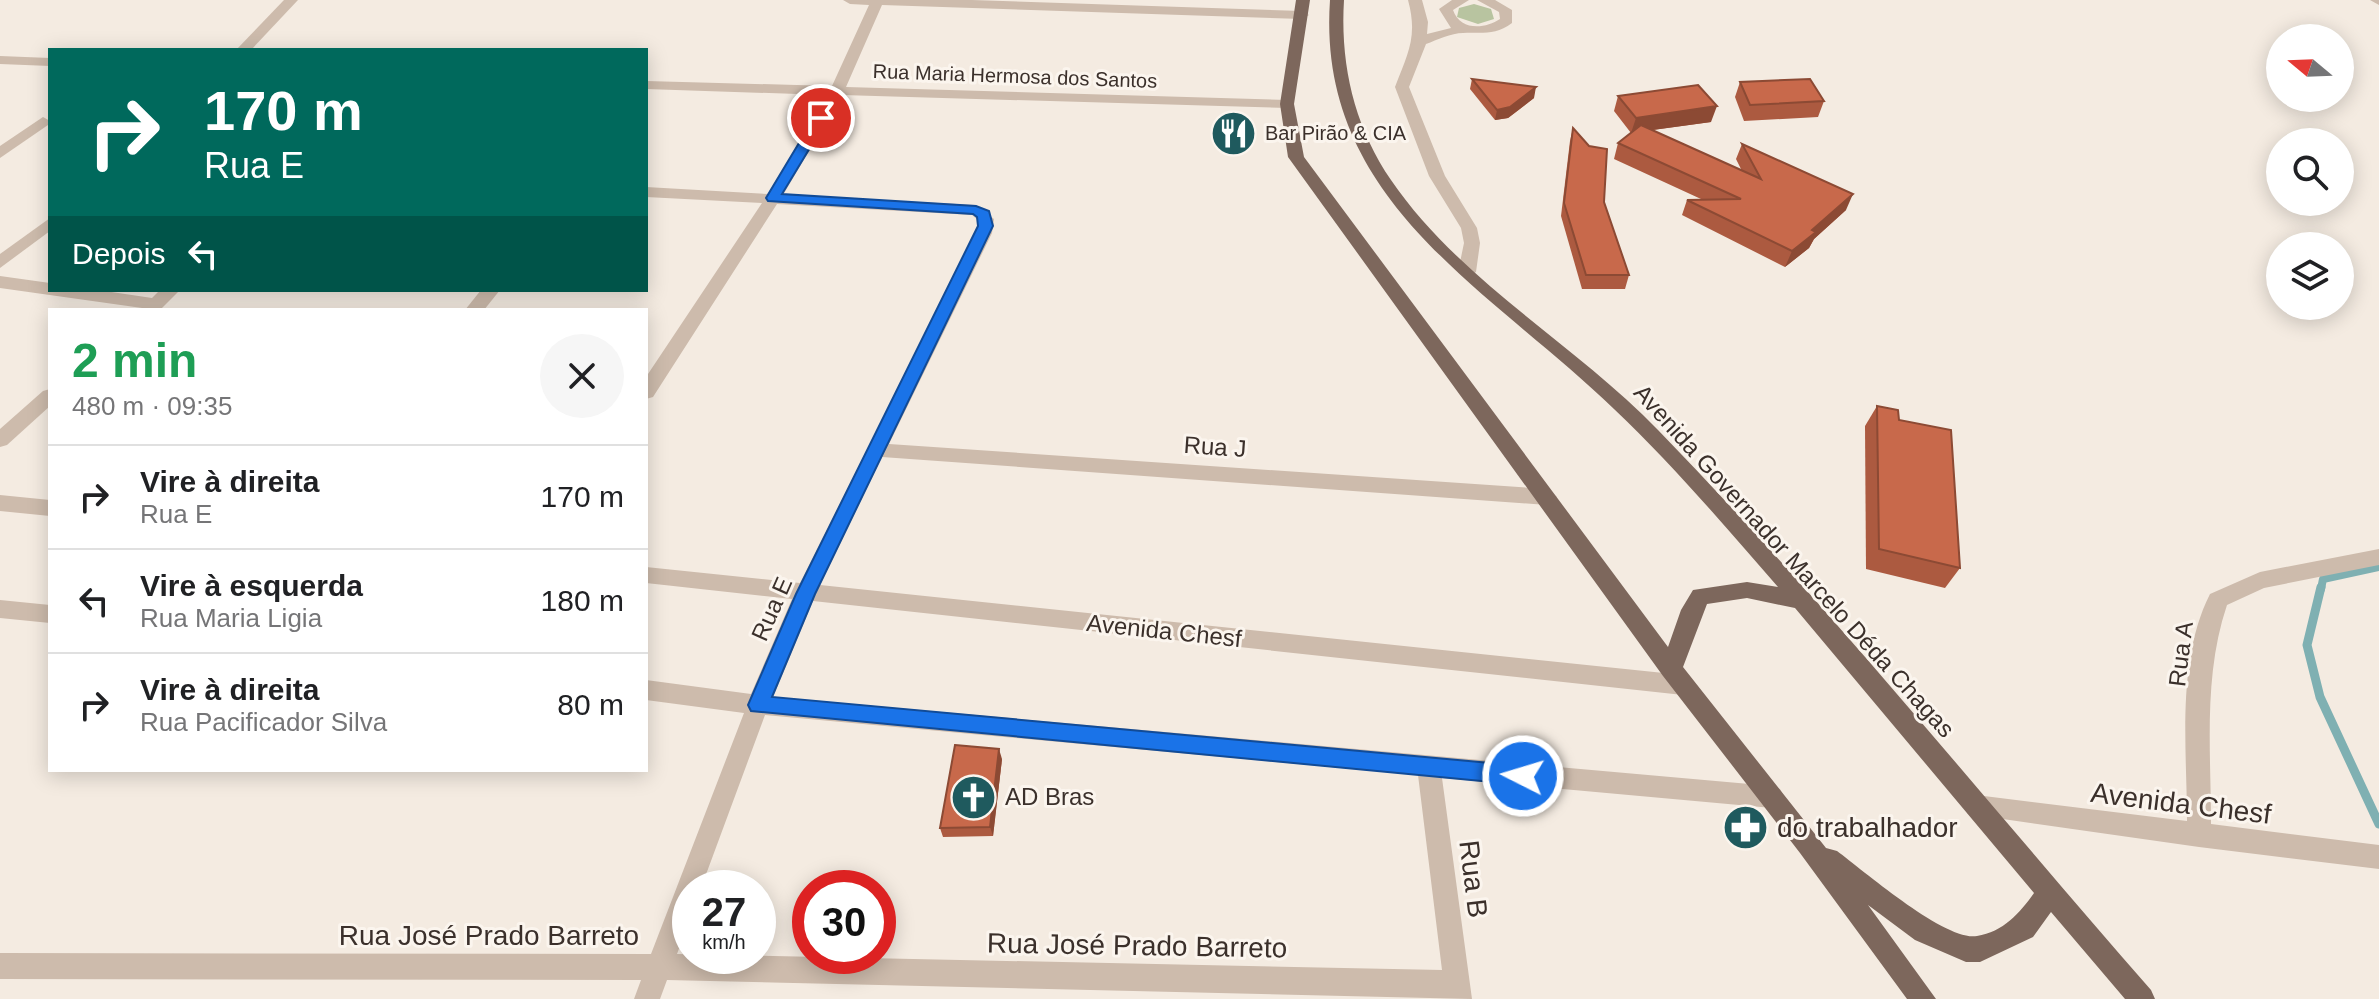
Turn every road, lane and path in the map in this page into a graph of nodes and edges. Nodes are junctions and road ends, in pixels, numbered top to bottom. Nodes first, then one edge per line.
1 (291, 0) edge
2 (850, 0) edge
3 (878, 0) edge
4 (1337, 0) edge
5 (1415, 0) edge
6 (1462, 0) edge
7 (1484, 0) edge
8 (1303, 7) edge
9 (1464, 28) junction
10 (1420, 41) junction
11 (245, 48) edge
12 (0, 60) edge
13 (48, 62) edge
14 (648, 85) edge
15 (837, 91) junction
16 (1287, 104) junction
17 (43, 122) dead end
18 (0, 153) edge
19 (648, 192) edge
20 (773, 198) junction
21 (48, 225) edge
22 (0, 263) edge
23 (1467, 272) junction
24 (0, 282) edge
25 (48, 289) edge
26 (70, 292) edge
27 (169, 292) edge
28 (489, 292) edge
29 (153, 307) edge
30 (476, 308) edge
31 (648, 389) edge
32 (48, 398) edge
33 (0, 440) edge
34 (879, 450) junction
35 (1547, 497) junction
36 (0, 503) edge
37 (48, 508) edge
38 (2379, 557) edge
39 (648, 575) edge
40 (805, 594) junction
41 (1800, 600) junction
42 (0, 609) edge
43 (48, 614) edge
44 (1677, 677) junction
45 (648, 690) edge
46 (758, 705) junction
47 (1429, 768) junction
48 (1772, 797) junction
49 (1976, 806) junction
50 (2199, 836) junction
51 (1809, 845) junction
52 (2379, 857) edge
53 (2049, 894) junction
54 (0, 966) edge
55 (657, 967) junction
56 (1458, 991) edge
57 (647, 999) edge
58 (1923, 999) edge
59 (2142, 999) edge

1 - 11 street
2 - 3 street
3 - 8 street
3 - 15 street
4 - 23 main road, Avenida Governador Marcelo Déda Chagas
5 - 10 street
6 - 9 street
7 - 9 street
8 - 16 main road
9 - 10 street
10 - 23 street
12 - 13 street
14 - 15 street, Rua Maria Hermosa dos Santos
15 - 16 street, Rua Maria Hermosa dos Santos
15 - 20 street
16 - 35 main road
17 - 18 street
19 - 20 street
20 - 31 street
20 - 34 street, Rua E
21 - 22 street
23 - 41 main road, Avenida Governador Marcelo Déda Chagas
24 - 25 street
26 - 29 street
27 - 29 street
28 - 30 street
32 - 33 street
34 - 35 street, Rua J
34 - 40 street, Rua E
35 - 44 main road
36 - 37 street
38 - 50 street, Rua A
39 - 40 street, Avenida Chesf
40 - 44 street, Avenida Chesf
40 - 46 street, Rua E
41 - 44 main road
41 - 49 main road, Avenida Governador Marcelo Déda Chagas
42 - 43 street
44 - 48 main road
45 - 46 street
46 - 47 street
46 - 55 street, Rua E
47 - 48 street
47 - 56 street, Rua B
48 - 51 main road
49 - 50 street, Avenida Chesf
49 - 53 main road, Avenida Governador Marcelo Déda Chagas
50 - 52 street, Avenida Chesf
51 - 53 main road
51 - 58 main road
53 - 59 main road, Avenida Governador Marcelo Déda Chagas
54 - 55 street, Rua José Prado Barreto
55 - 56 street, Rua José Prado Barreto
55 - 57 street, Rua E

